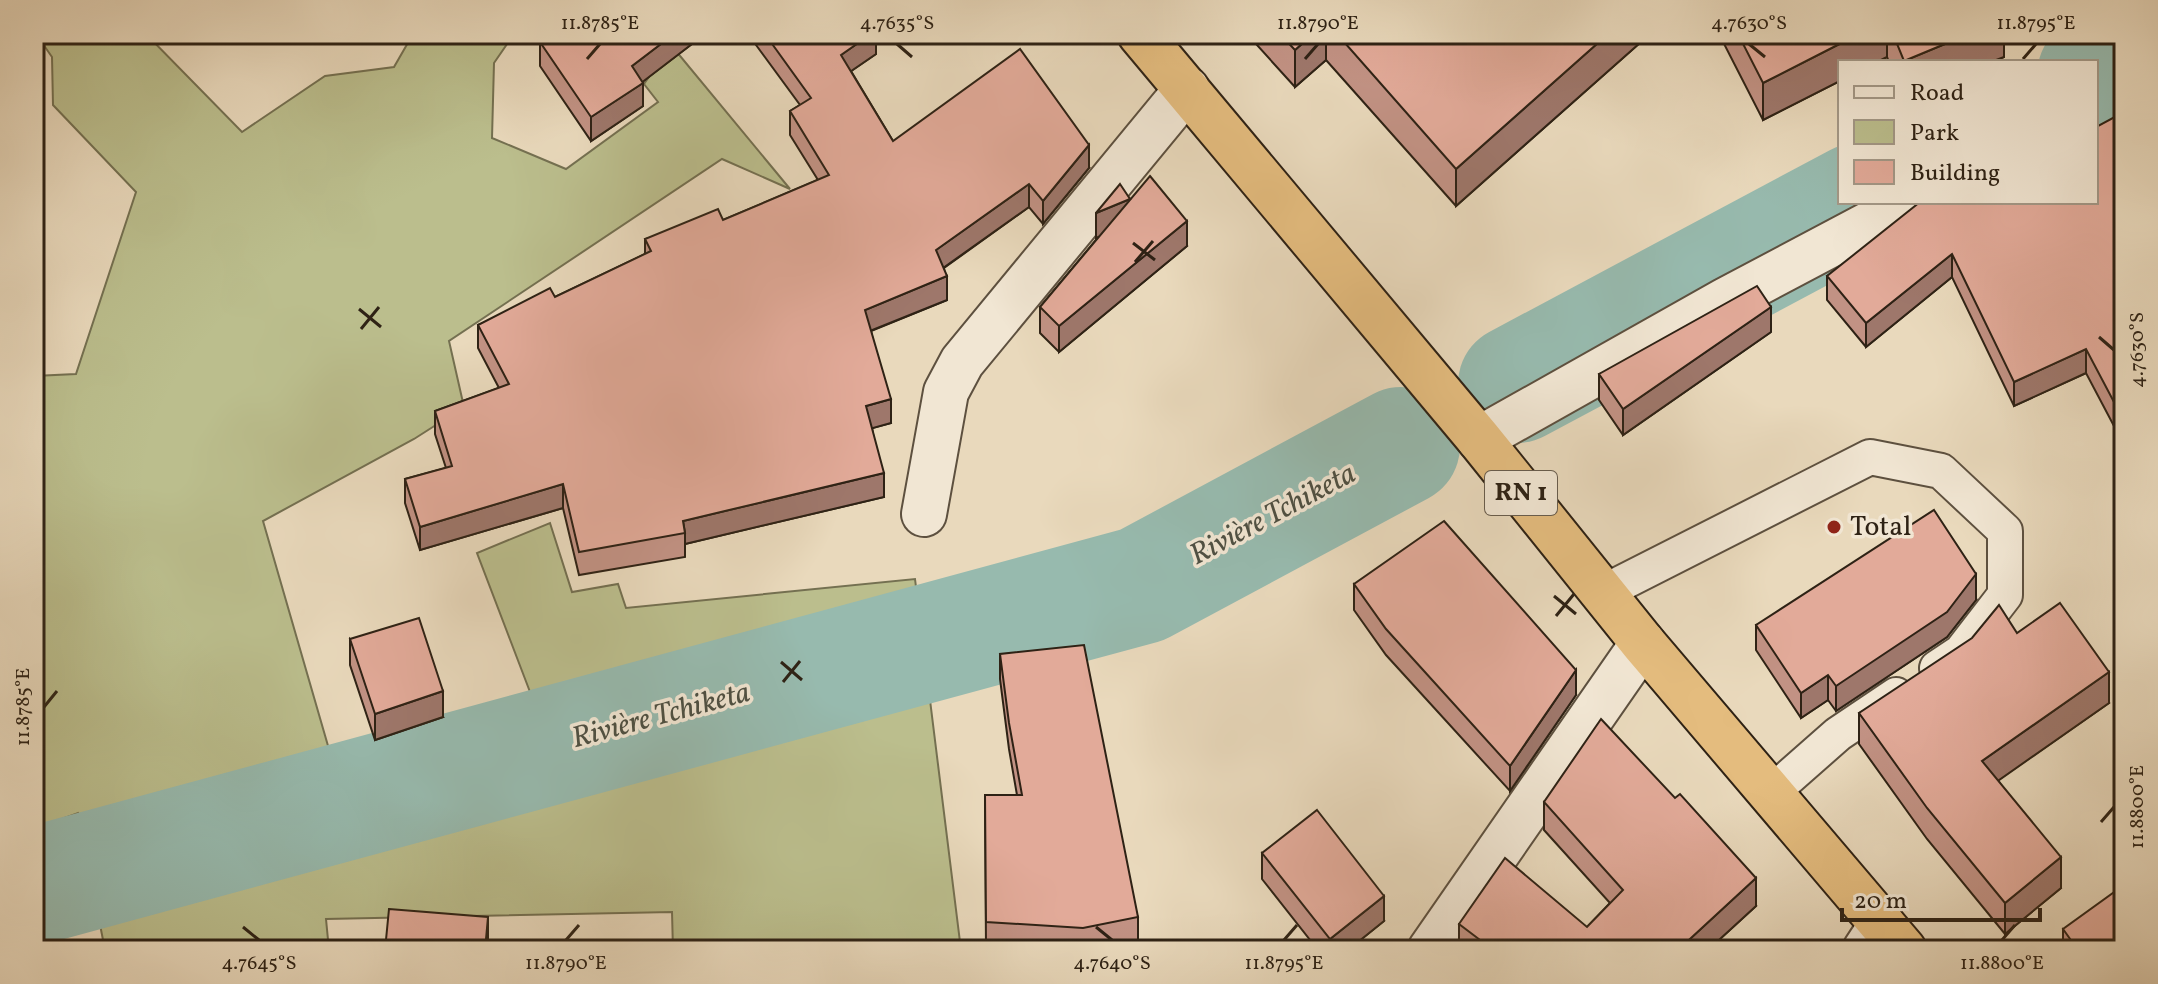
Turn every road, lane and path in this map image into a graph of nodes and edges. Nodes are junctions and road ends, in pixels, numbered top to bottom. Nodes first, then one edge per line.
1 (1140, 34) edge
2 (1187, 89) junction
3 (1907, 204) edge
4 (1479, 439) junction
5 (924, 514) dead end
6 (1602, 593) junction
7 (1643, 643) junction
8 (1771, 793) junction
9 (1884, 941) edge
10 (1430, 950) edge

1 - 2 highway, RN 1
2 - 4 highway, RN 1
2 - 5 street
3 - 4 street
4 - 6 highway, RN 1
6 - 7 highway, RN 1
6 - 8 lane
7 - 8 highway, RN 1
7 - 10 street
8 - 9 highway, RN 1

